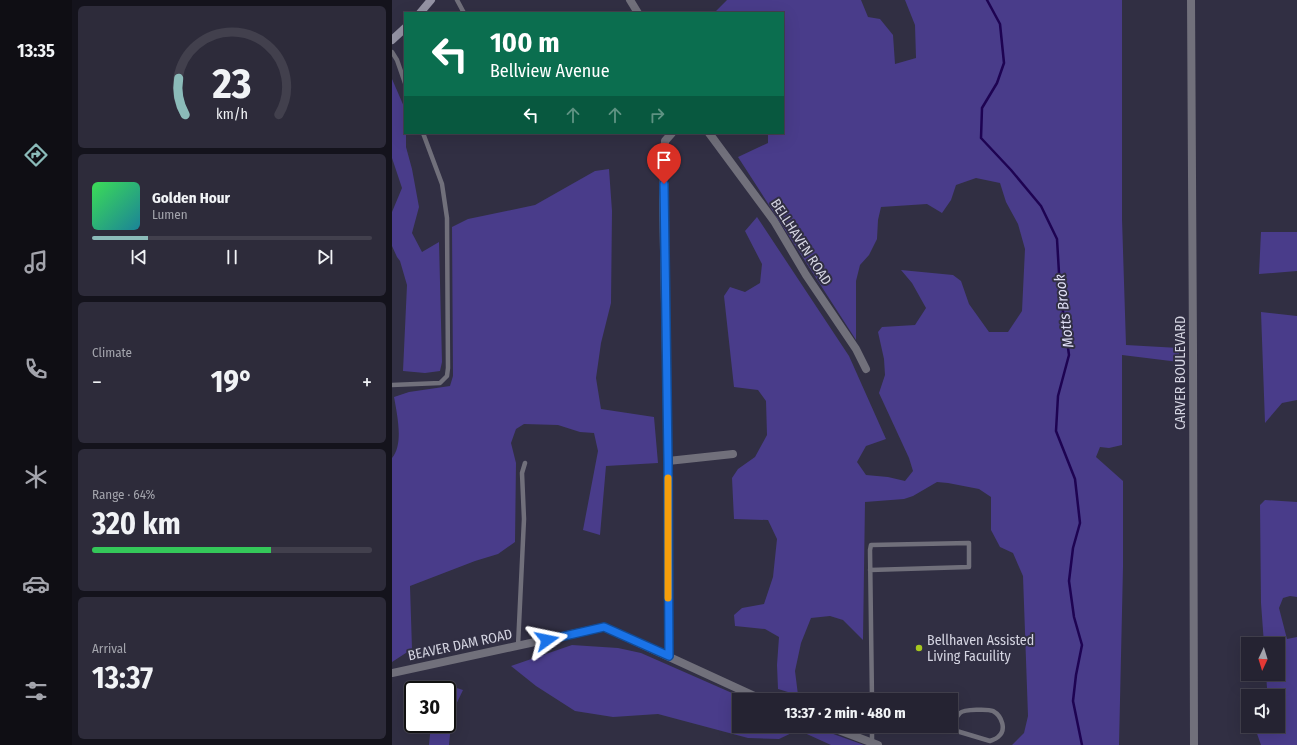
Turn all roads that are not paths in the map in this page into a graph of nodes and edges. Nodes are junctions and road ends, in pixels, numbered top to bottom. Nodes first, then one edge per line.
1 (431, 0) edge
2 (457, 0) edge
3 (630, 0) edge
4 (1191, 0) edge
5 (421, 12) edge
6 (463, 12) edge
7 (637, 12) edge
8 (404, 29) edge
9 (392, 40) edge
10 (392, 52) edge
11 (404, 80) edge
12 (423, 134) edge
13 (671, 134) edge
14 (710, 134) edge
15 (866, 369) dead end
16 (392, 385) edge
17 (733, 454) dead end
18 (668, 461) junction
19 (525, 463) dead end
20 (870, 570) junction
21 (518, 646) junction
22 (669, 656) junction
23 (392, 673) edge
24 (748, 693) edge
25 (872, 693) edge
26 (950, 729) joint
27 (846, 733) edge
28 (873, 733) edge
29 (875, 744) edge
30 (1194, 745) edge

1 - 5 main road
2 - 6 lane
3 - 7 street
4 - 30 street, CARVER BOULEVARD
8 - 9 main road
10 - 11 lane
12 - 16 lane
13 - 18 street
14 - 15 street, BELLHAVEN ROAD
17 - 18 street
18 - 22 street
19 - 21 lane
20 - 20 lane
20 - 25 lane
21 - 22 street, BEAVER DAM ROAD
21 - 23 street, BEAVER DAM ROAD
22 - 24 street, BEAVER DAM ROAD
26 - 26 lane
27 - 29 street
28 - 29 lane

